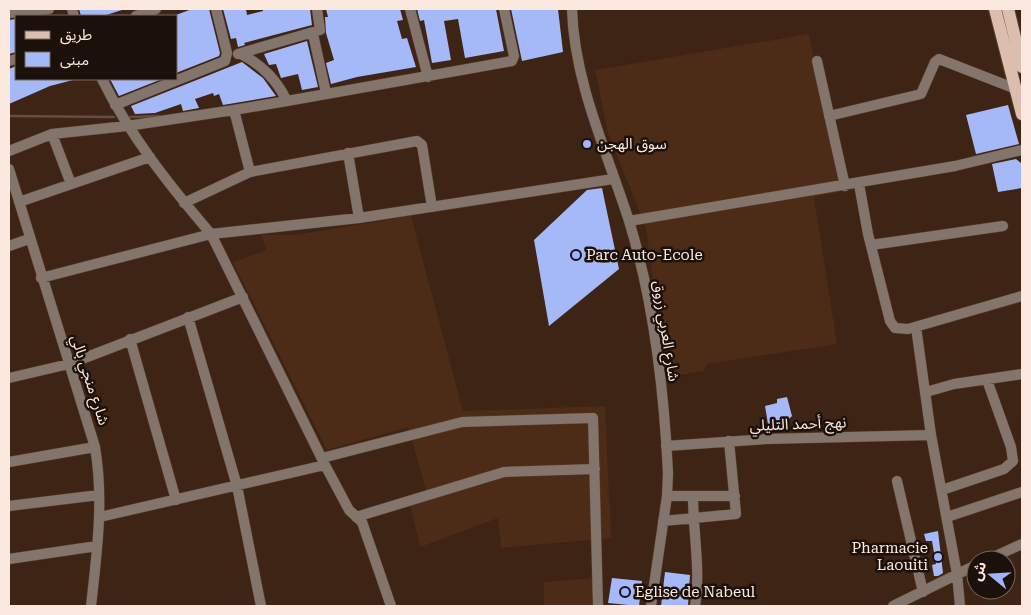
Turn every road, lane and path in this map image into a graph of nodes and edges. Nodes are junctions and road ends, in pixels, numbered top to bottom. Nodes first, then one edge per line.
1 (49, 9) edge
2 (156, 9) edge
3 (216, 9) edge
4 (317, 9) edge
5 (410, 9) edge
6 (504, 9) edge
7 (572, 9) edge
8 (995, 9) edge
9 (1008, 9) edge
10 (9, 13) edge
11 (141, 13) edge
12 (313, 34) junction
13 (241, 54) junction
14 (227, 57) junction
15 (817, 61) dead end
16 (1022, 67) edge
17 (428, 77) junction
18 (102, 80) edge
19 (1016, 89) junction
20 (326, 93) junction
21 (287, 100) junction
22 (115, 105) junction
23 (234, 110) junction
24 (1022, 114) edge
25 (830, 116) junction
26 (128, 126) junction
27 (52, 134) junction
28 (1022, 150) edge
29 (9, 151) edge
30 (348, 153) junction
31 (150, 157) junction
32 (9, 169) edge
33 (250, 172) junction
34 (613, 179) junction
35 (71, 184) junction
36 (859, 184) junction
37 (845, 186) junction
38 (19, 202) junction
39 (184, 202) junction
40 (432, 207) junction
41 (359, 218) junction
42 (629, 221) junction
43 (1002, 226) dead end
44 (211, 234) junction
45 (29, 239) junction
46 (871, 245) junction
47 (9, 246) edge
48 (41, 278) junction
49 (1022, 296) edge
50 (243, 297) junction
51 (188, 317) junction
52 (916, 327) junction
53 (130, 339) junction
54 (70, 364) junction
55 (1022, 374) edge
56 (9, 378) edge
57 (987, 380) junction
58 (926, 392) junction
59 (931, 434) junction
60 (729, 441) junction
61 (666, 446) junction
62 (95, 447) junction
63 (9, 462) edge
64 (324, 462) junction
65 (595, 469) junction
66 (897, 481) dead end
67 (237, 486) junction
68 (942, 490) junction
69 (1022, 492) edge
70 (99, 495) junction
71 (667, 496) junction
72 (693, 496) junction
73 (735, 496) junction
74 (176, 500) junction
75 (9, 506) edge
76 (356, 516) junction
77 (100, 517) junction
78 (947, 517) junction
79 (693, 518) junction
80 (663, 521) junction
81 (1022, 544) edge
82 (97, 546) junction
83 (1009, 550) edge
84 (9, 559) edge
85 (966, 570) edge
86 (957, 574) junction
87 (923, 592) junction
88 (91, 606) edge
89 (261, 606) edge
90 (391, 606) edge
91 (598, 606) edge
92 (652, 606) edge
93 (695, 606) edge
94 (893, 606) edge
95 (960, 606) edge

1 - 10 street
2 - 11 street
3 - 14 street
4 - 12 street
5 - 17 street
6 - 17 street
7 - 34 street, شارع العربي زروق
8 - 19 main road
9 - 16 main road
12 - 13 street
12 - 20 street
13 - 14 street
13 - 21 street
14 - 22 street
15 - 25 street
17 - 20 street
18 - 22 street
19 - 24 main road
19 - 25 street
20 - 21 street
21 - 23 street
22 - 26 street
23 - 26 street
23 - 33 street
25 - 37 street
26 - 27 street
26 - 31 street
27 - 29 street
27 - 35 street
28 - 36 street
30 - 33 street
30 - 40 street
30 - 41 street
31 - 35 street
31 - 39 street
32 - 38 street, شارع منجي بالي
33 - 39 street
34 - 40 street
34 - 42 street, شارع العربي زروق
35 - 38 street
36 - 37 street
36 - 46 street
37 - 42 street
38 - 45 street, شارع منجي بالي
39 - 44 street
40 - 41 street
41 - 44 street
42 - 61 street, شارع العربي زروق
43 - 46 street
44 - 48 street
44 - 50 street
45 - 47 street
45 - 48 street, شارع منجي بالي
46 - 52 street
48 - 54 street, شارع منجي بالي
49 - 52 street
50 - 51 street
50 - 64 street
51 - 53 street
51 - 67 street
52 - 58 street
53 - 54 street
53 - 74 street
54 - 56 street
54 - 62 street, شارع منجي بالي
55 - 57 street
57 - 58 street
57 - 68 street
58 - 59 street
59 - 60 street, نهج أحمد التليلي
59 - 68 street
60 - 61 street, نهج أحمد التليلي
60 - 73 street
61 - 71 street, شارع العربي زروق
62 - 63 street
62 - 70 street, شارع منجي بالي
64 - 65 street
64 - 67 street
64 - 76 street
65 - 76 street
65 - 91 street
66 - 87 street
67 - 74 street
67 - 89 street
68 - 78 street
69 - 78 street
70 - 75 street
70 - 77 street, شارع منجي بالي
71 - 72 street
71 - 80 street, شارع العربي زروق
72 - 73 street
72 - 79 street
73 - 79 street
74 - 77 street
76 - 90 street
77 - 82 street, شارع منجي بالي
78 - 86 street
79 - 80 street
79 - 93 street
80 - 92 street, شارع العربي زروق
81 - 83 street
82 - 84 street
82 - 88 street, شارع منجي بالي
85 - 86 street
86 - 87 street
86 - 95 street
87 - 94 street

